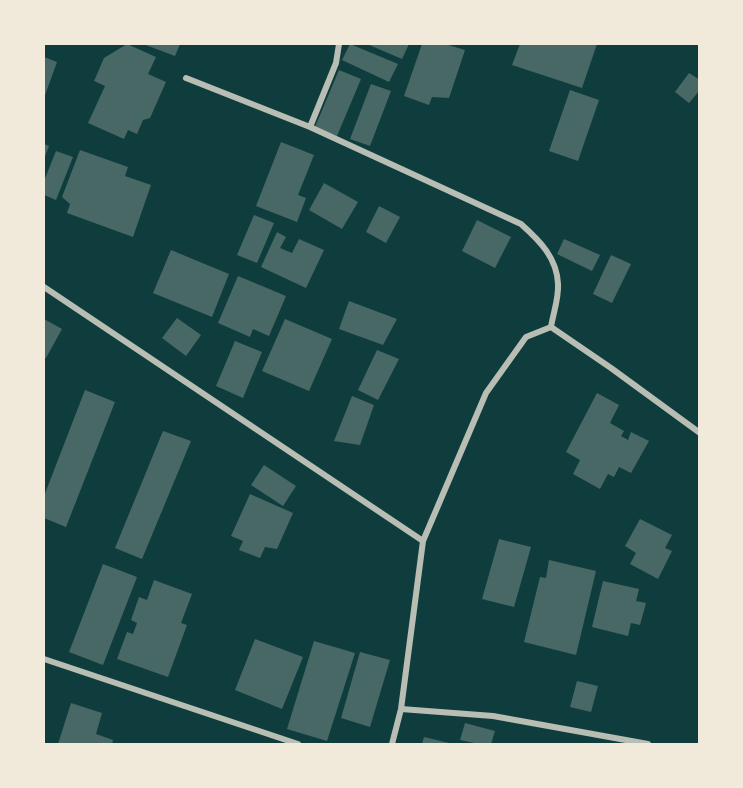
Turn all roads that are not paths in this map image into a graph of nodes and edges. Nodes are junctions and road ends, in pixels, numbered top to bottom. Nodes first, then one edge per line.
1 (339, 44) edge
2 (186, 78) dead end
3 (309, 127) junction
4 (44, 287) edge
5 (551, 327) junction
6 (699, 433) edge
7 (423, 541) junction
8 (44, 659) edge
9 (400, 709) junction
10 (298, 744) edge
11 (392, 744) edge
12 (648, 744) edge

1 - 3 street
2 - 3 street
3 - 5 street
4 - 7 street
5 - 6 street
5 - 7 street
7 - 9 street
8 - 10 street
9 - 11 street
9 - 12 street

